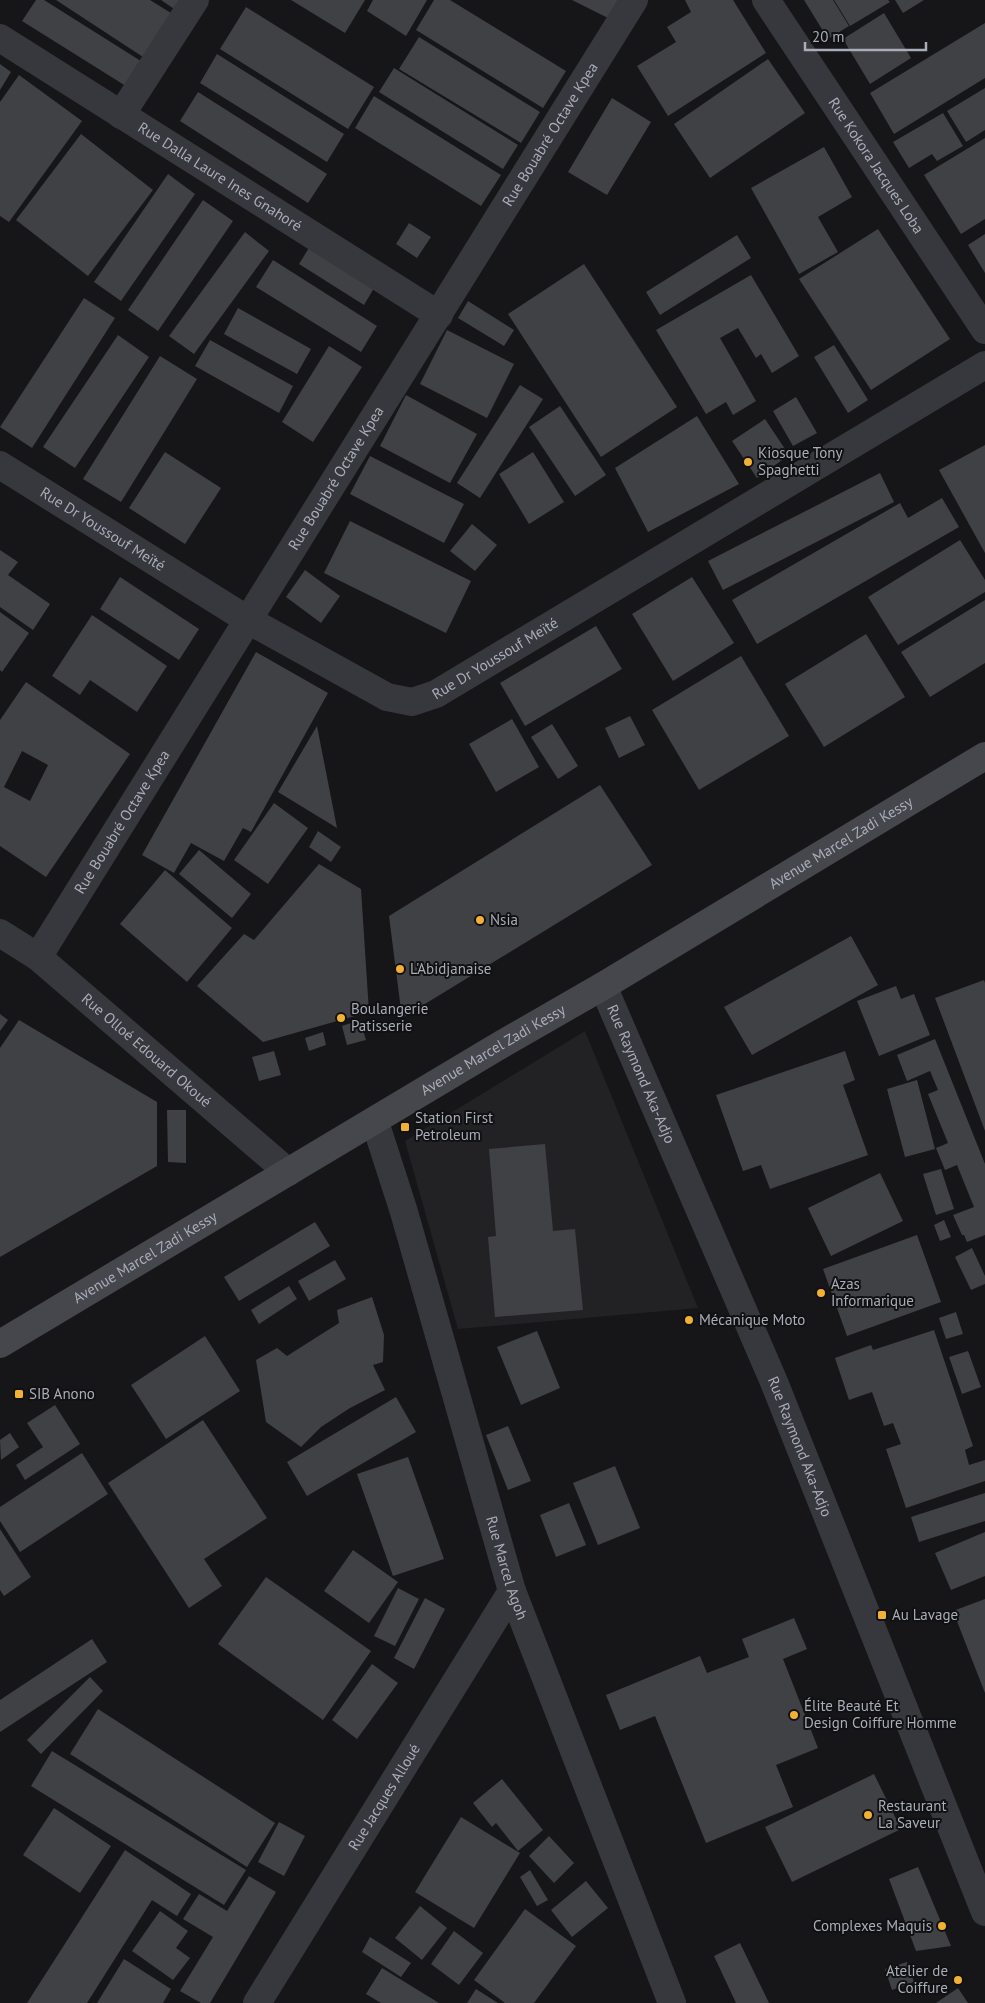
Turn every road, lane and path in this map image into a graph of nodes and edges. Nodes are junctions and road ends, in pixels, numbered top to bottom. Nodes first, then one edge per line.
1 (195, 0) edge
2 (634, 0) edge
3 (766, 0) edge
4 (0, 38) edge
5 (121, 115) junction
6 (439, 315) junction
7 (985, 330) edge
8 (985, 365) edge
9 (0, 464) edge
10 (248, 620) junction
11 (985, 756) edge
12 (0, 933) edge
13 (38, 957) junction
14 (604, 986) junction
15 (375, 1122) junction
16 (288, 1172) junction
17 (0, 1344) edge
18 (512, 1591) junction
19 (985, 1912) edge
20 (258, 2003) edge
21 (672, 2003) edge

1 - 5 street
2 - 6 street, Rue Bouabré Octave Kpea
3 - 7 street, Rue Kokora Jacques Loba
4 - 5 street, Rue Dalla Laure Ines Gnahoré
5 - 6 street, Rue Dalla Laure Ines Gnahoré
6 - 10 street, Rue Bouabré Octave Kpea
8 - 10 street, Rue Dr Youssouf Meïté
9 - 10 street, Rue Dr Youssouf Meïté
10 - 13 street, Rue Bouabré Octave Kpea
11 - 14 street, Avenue Marcel Zadi Kessy
12 - 13 street, Rue Olloé Edouard Okoué
13 - 16 street, Rue Olloé Edouard Okoué
14 - 15 street, Avenue Marcel Zadi Kessy
14 - 19 street, Rue Raymond Aka-Adjo
15 - 16 street, Avenue Marcel Zadi Kessy
15 - 18 street, Rue Marcel Agoh
16 - 17 street, Avenue Marcel Zadi Kessy
18 - 20 street, Rue Jacques Alloué
18 - 21 street, Rue Marcel Agoh

